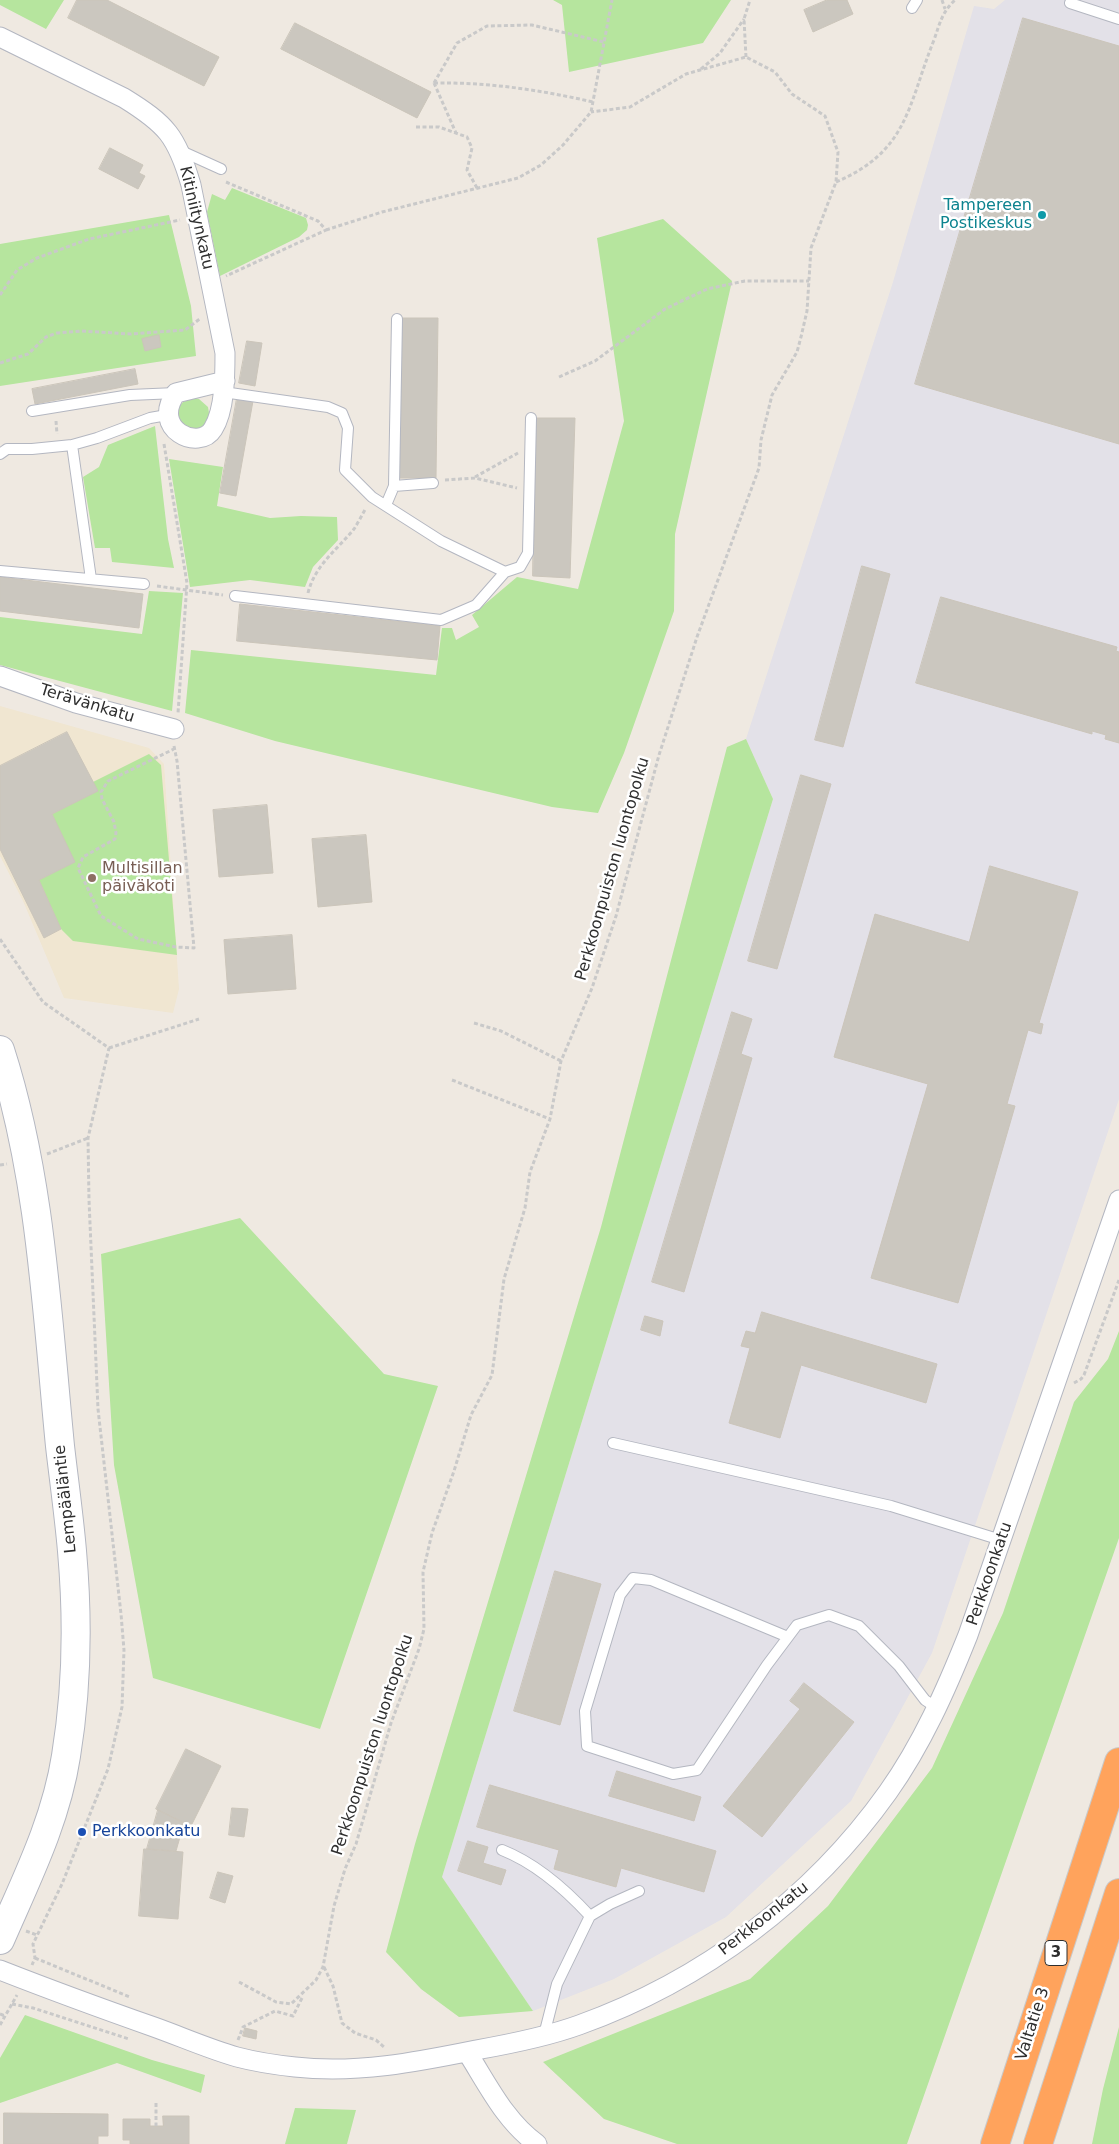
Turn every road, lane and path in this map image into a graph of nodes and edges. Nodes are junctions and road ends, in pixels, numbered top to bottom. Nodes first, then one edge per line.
1 (612, 0) edge
2 (750, 0) edge
3 (942, 0) edge
4 (955, 0) edge
5 (1070, 3) dead end
6 (945, 9) junction
7 (744, 19) junction
8 (1119, 19) edge
9 (0, 37) edge
10 (604, 42) junction
11 (746, 57) junction
12 (700, 70) junction
13 (434, 83) junction
14 (593, 102) junction
15 (591, 112) junction
16 (416, 126) dead end
17 (456, 133) junction
18 (179, 150) junction
19 (220, 173) joint
20 (836, 182) junction
21 (477, 188) junction
22 (198, 217) junction
23 (326, 230) junction
24 (809, 281) junction
25 (211, 282) junction
26 (0, 295) edge
27 (396, 319) dead end
28 (0, 363) edge
29 (559, 377) dead end
30 (224, 386) junction
31 (176, 393) junction
32 (55, 408) junction
33 (32, 411) dead end
34 (531, 418) dead end
35 (170, 421) junction
36 (72, 445) junction
37 (59, 446) junction
38 (530, 446) junction
39 (0, 454) edge
40 (451, 478) dead end
41 (475, 478) junction
42 (433, 484) dead end
43 (394, 486) junction
44 (530, 491) junction
45 (372, 497) junction
46 (386, 505) junction
47 (0, 571) edge
48 (505, 572) junction
49 (91, 579) junction
50 (144, 584) joint
51 (186, 590) junction
52 (235, 596) joint
53 (305, 604) junction
54 (0, 676) edge
55 (174, 729) junction
56 (174, 749) junction
57 (0, 939) edge
58 (199, 1019) dead end
59 (474, 1023) dead end
60 (109, 1048) junction
61 (0, 1050) edge
62 (561, 1061) junction
63 (452, 1080) dead end
64 (550, 1119) junction
65 (88, 1138) junction
66 (44, 1155) dead end
67 (1119, 1200) edge
68 (1119, 1280) edge
69 (1069, 1382) dead end
70 (613, 1443) dead end
71 (1001, 1540) junction
72 (788, 1636) junction
73 (937, 1708) junction
74 (1119, 1762) edge
75 (502, 1850) dead end
76 (639, 1891) dead end
77 (1119, 1893) edge
78 (590, 1916) junction
79 (0, 1940) edge
80 (323, 1967) junction
81 (0, 1970) edge
82 (239, 1982) dead end
83 (304, 1993) junction
84 (136, 2000) dead end
85 (12, 2004) dead end
86 (0, 2014) edge
87 (5, 2016) junction
88 (0, 2025) edge
89 (544, 2035) junction
90 (232, 2040) dead end
91 (378, 2052) dead end
92 (467, 2052) junction
93 (156, 2103) dead end
94 (156, 2126) dead end
95 (537, 2144) edge
96 (995, 2144) edge
97 (1038, 2144) edge

1 - 10 path
2 - 7 path
3 - 6 path
4 - 6 path
5 - 8 lane
6 - 20 path
7 - 11 path
7 - 12 path
9 - 18 street, Kitiniitynkatu
10 - 13 path
10 - 14 path
11 - 12 path
11 - 20 path, Perkkoonpuiston luontopolku
12 - 15 path
13 - 14 path
13 - 17 path
14 - 15 path
15 - 21 path
16 - 17 path
17 - 21 path
18 - 19 lane
18 - 22 street, Kitiniitynkatu
19 - 23 path
20 - 24 path, Perkkoonpuiston luontopolku
21 - 23 path
22 - 25 street, Kitiniitynkatu
22 - 26 path
23 - 25 path
24 - 29 path
24 - 62 path, Perkkoonpuiston luontopolku
25 - 28 path
25 - 30 street, Kitiniitynkatu
27 - 43 lane
30 - 31 street
30 - 35 street, Kitiniitynkatu
30 - 45 lane
31 - 32 lane
31 - 35 street
32 - 33 lane
32 - 37 path
34 - 38 lane
35 - 36 lane
35 - 51 path
36 - 37 lane
36 - 49 lane
37 - 39 lane
38 - 41 path
38 - 44 lane
40 - 41 path
41 - 44 path
42 - 43 lane
43 - 46 lane
44 - 48 lane
45 - 46 lane
45 - 53 path
46 - 48 lane
47 - 49 lane
48 - 53 lane
49 - 50 lane
50 - 51 path
51 - 52 path
51 - 55 path
52 - 53 lane
54 - 55 street, Terävänkatu
55 - 56 path
56 - 56 path
57 - 60 path
58 - 60 path
59 - 62 path
60 - 65 path
61 - 79 main road, Lempääläntie
62 - 64 path, Perkkoonpuiston luontopolku
63 - 64 path
64 - 80 path, Perkkoonpuiston luontopolku
65 - 66 path
65 - 84 path
67 - 71 street, Perkkoonkatu
68 - 69 path
70 - 71 lane
71 - 73 street, Perkkoonkatu
72 - 72 lane
72 - 73 lane
73 - 89 street, Perkkoonkatu
74 - 96 highway, Valtatie 3 / 3
75 - 78 lane
76 - 78 lane
77 - 97 highway
78 - 89 lane
80 - 83 path, Perkkoonpuiston luontopolku
80 - 91 path
81 - 92 street, Perkkoonkatu
82 - 83 path, Perkkoonpuiston luontopolku
83 - 90 path
85 - 87 path
86 - 87 path
87 - 88 path
89 - 92 street, Perkkoonkatu
92 - 95 street
93 - 94 path

